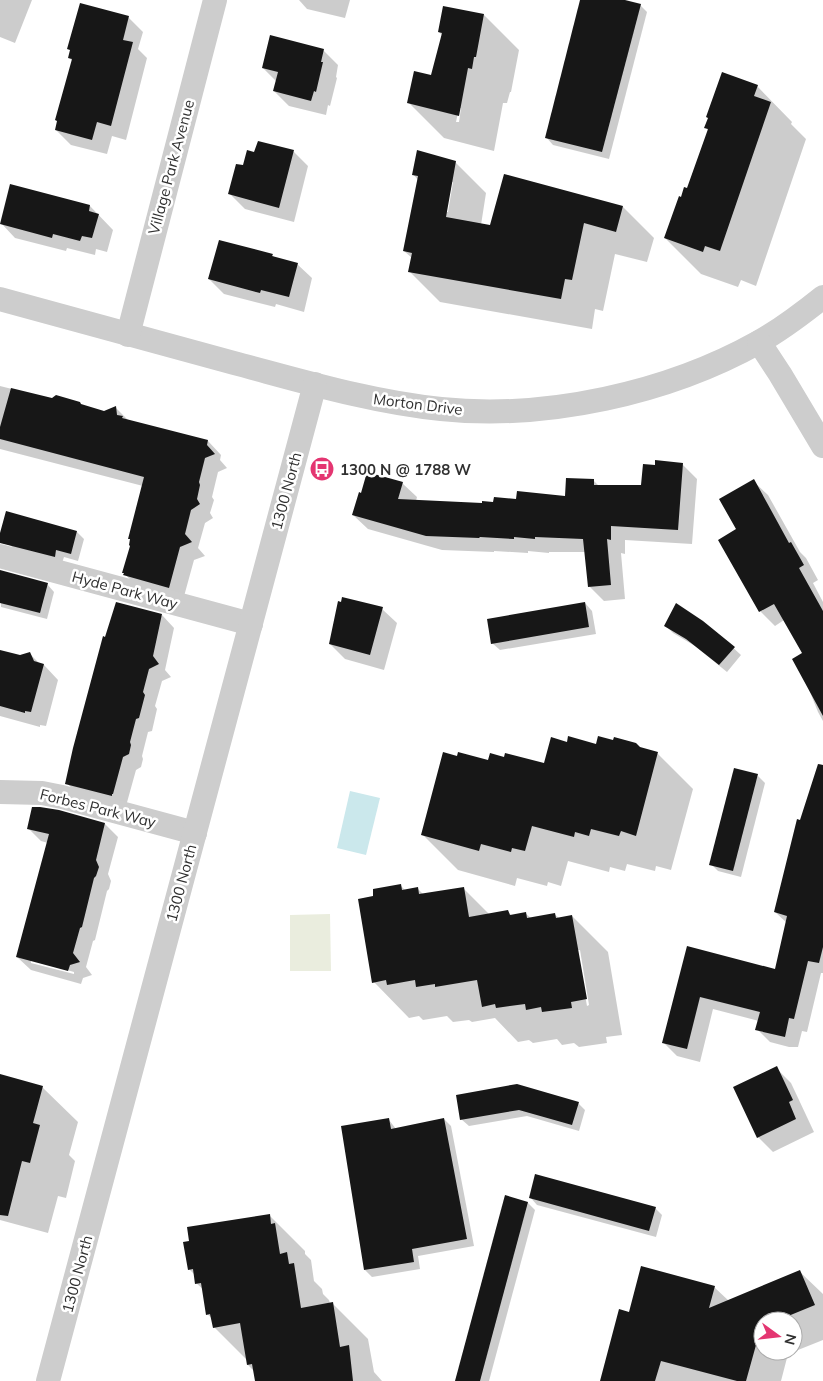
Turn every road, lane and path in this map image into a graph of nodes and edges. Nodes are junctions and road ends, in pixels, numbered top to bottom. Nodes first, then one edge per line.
1 (215, 0) edge
2 (823, 297) edge
3 (0, 299) edge
4 (128, 335) junction
5 (759, 342) junction
6 (315, 384) junction
7 (823, 446) edge
8 (0, 556) edge
9 (251, 624) junction
10 (0, 792) edge
11 (195, 833) junction
12 (48, 1381) edge

1 - 4 street, Village Park Avenue
2 - 5 street, Morton Drive
3 - 4 street, Morton Drive
4 - 6 street, Morton Drive
5 - 6 street, Morton Drive
5 - 7 street
6 - 9 street, 1300 North
8 - 9 street, Hyde Park Way
9 - 11 street, 1300 North
10 - 11 street, Forbes Park Way
11 - 12 street, 1300 North

